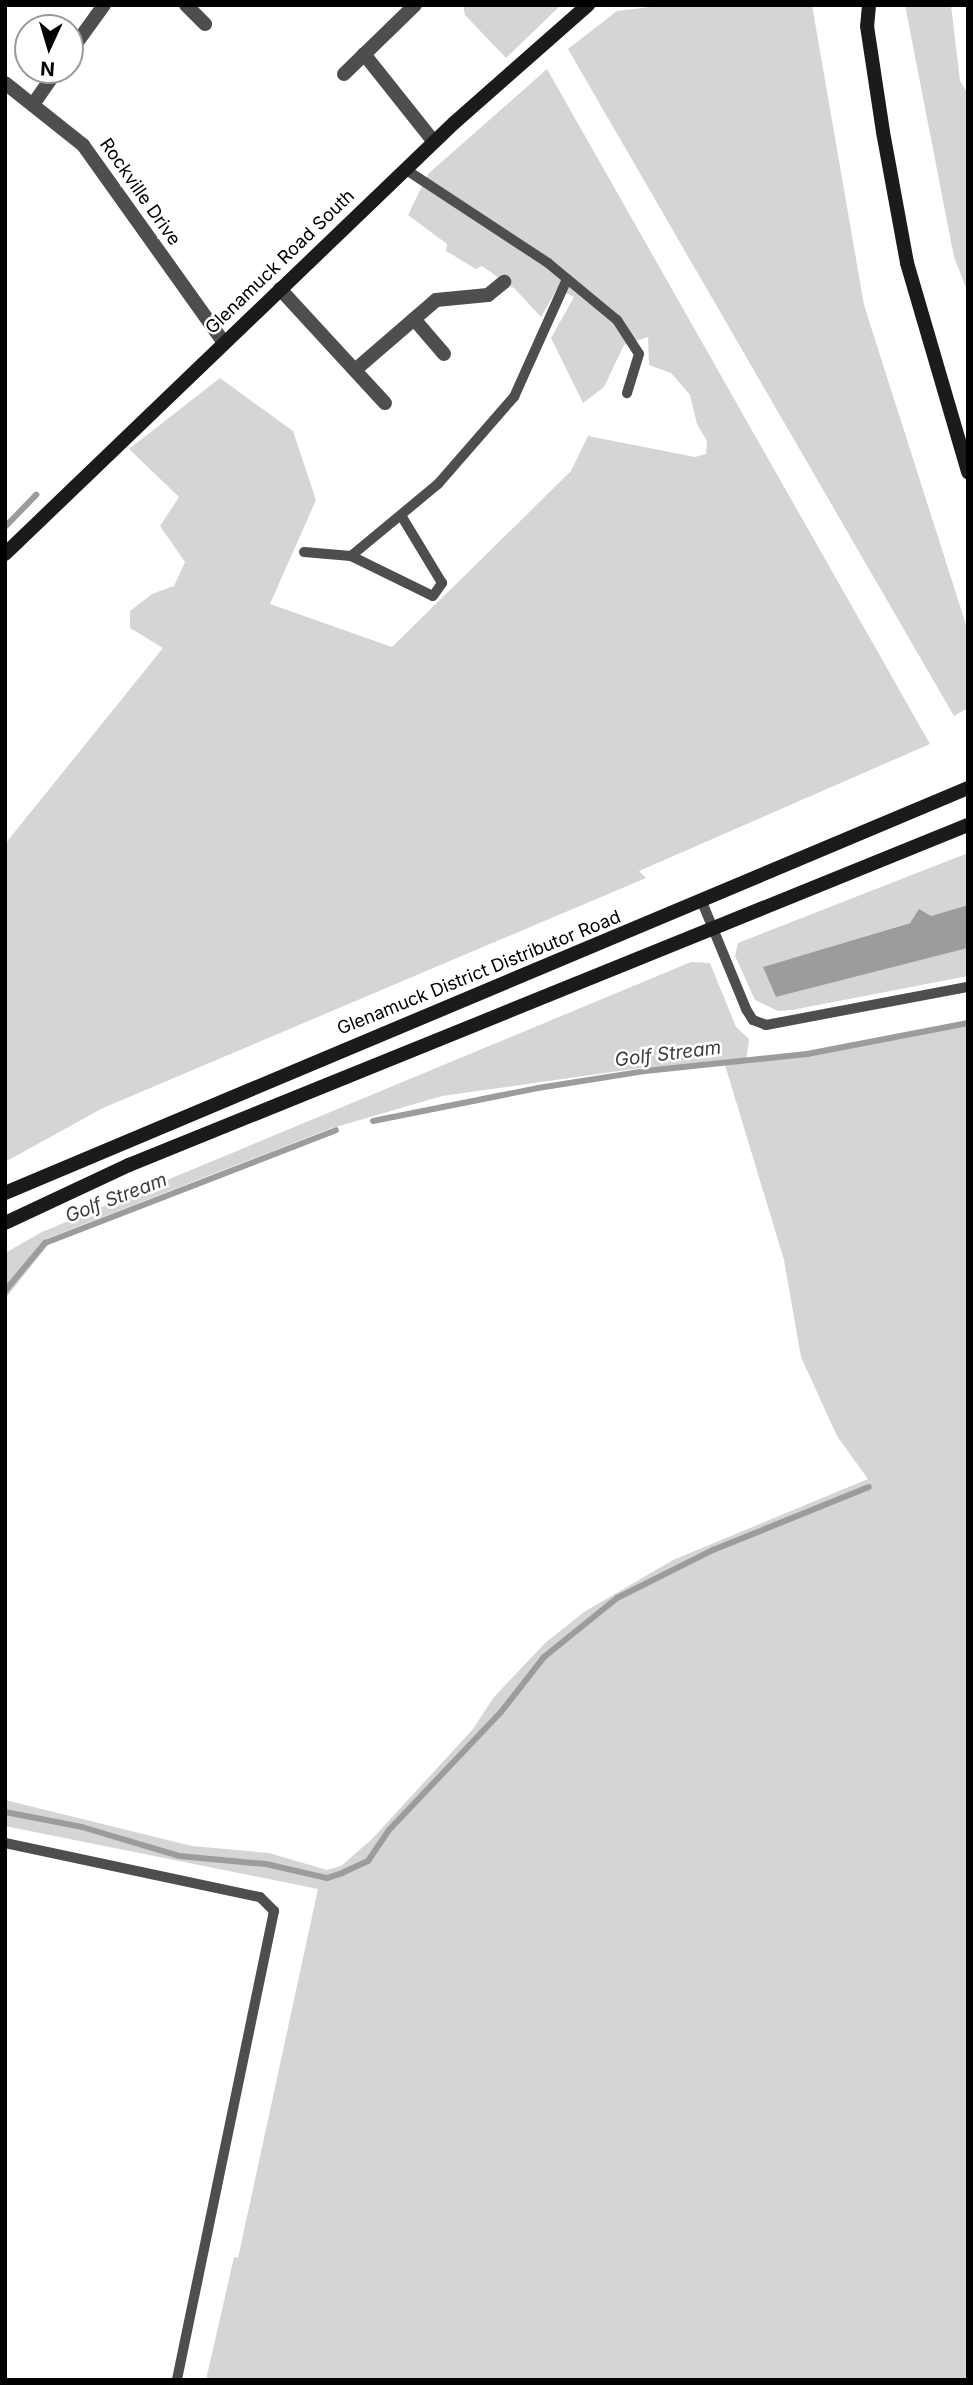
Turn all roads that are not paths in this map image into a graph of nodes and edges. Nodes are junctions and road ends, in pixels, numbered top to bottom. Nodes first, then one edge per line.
1 (104, 5) edge
2 (186, 5) edge
3 (415, 5) edge
4 (588, 5) edge
5 (858, 5) edge
6 (869, 5) edge
7 (205, 24) dead end
8 (867, 26) junction
9 (84, 33) edge
10 (364, 54) junction
11 (344, 74) dead end
12 (5, 83) edge
13 (47, 84) edge
14 (33, 103) junction
15 (434, 142) junction
16 (405, 169) junction
17 (567, 279) junction
18 (504, 282) dead end
19 (280, 289) junction
20 (414, 319) junction
21 (224, 343) junction
22 (444, 354) dead end
23 (355, 370) junction
24 (627, 393) dead end
25 (385, 402) dead end
26 (968, 472) edge
27 (402, 517) junction
28 (304, 552) dead end
29 (5, 554) edge
30 (351, 556) junction
31 (968, 788) edge
32 (968, 825) edge
33 (702, 902) junction
34 (713, 925) junction
35 (968, 987) edge
36 (5, 1193) edge
37 (5, 1223) edge
38 (5, 1843) edge
39 (177, 2380) edge

1 - 9 street
2 - 7 street
3 - 10 street
4 - 15 main road, Glenamuck Road South
5 - 8 main road
6 - 8 main road
8 - 26 main road
10 - 11 street
10 - 15 street
12 - 14 street, Rockville Drive
13 - 14 street
14 - 21 street, Rockville Drive
15 - 16 main road, Glenamuck Road South
16 - 17 lane
16 - 19 main road, Glenamuck Road South
17 - 24 lane
17 - 27 lane
18 - 20 street
19 - 21 main road, Glenamuck Road South
19 - 23 street
20 - 22 street
20 - 23 street
21 - 29 main road, Glenamuck Road South
23 - 25 street
27 - 30 lane
27 - 30 lane
28 - 30 lane
31 - 33 main road, Glenamuck District Distributor Road
32 - 34 main road
33 - 34 lane
33 - 36 main road, Glenamuck District Distributor Road
34 - 35 lane
34 - 37 main road
38 - 39 lane

